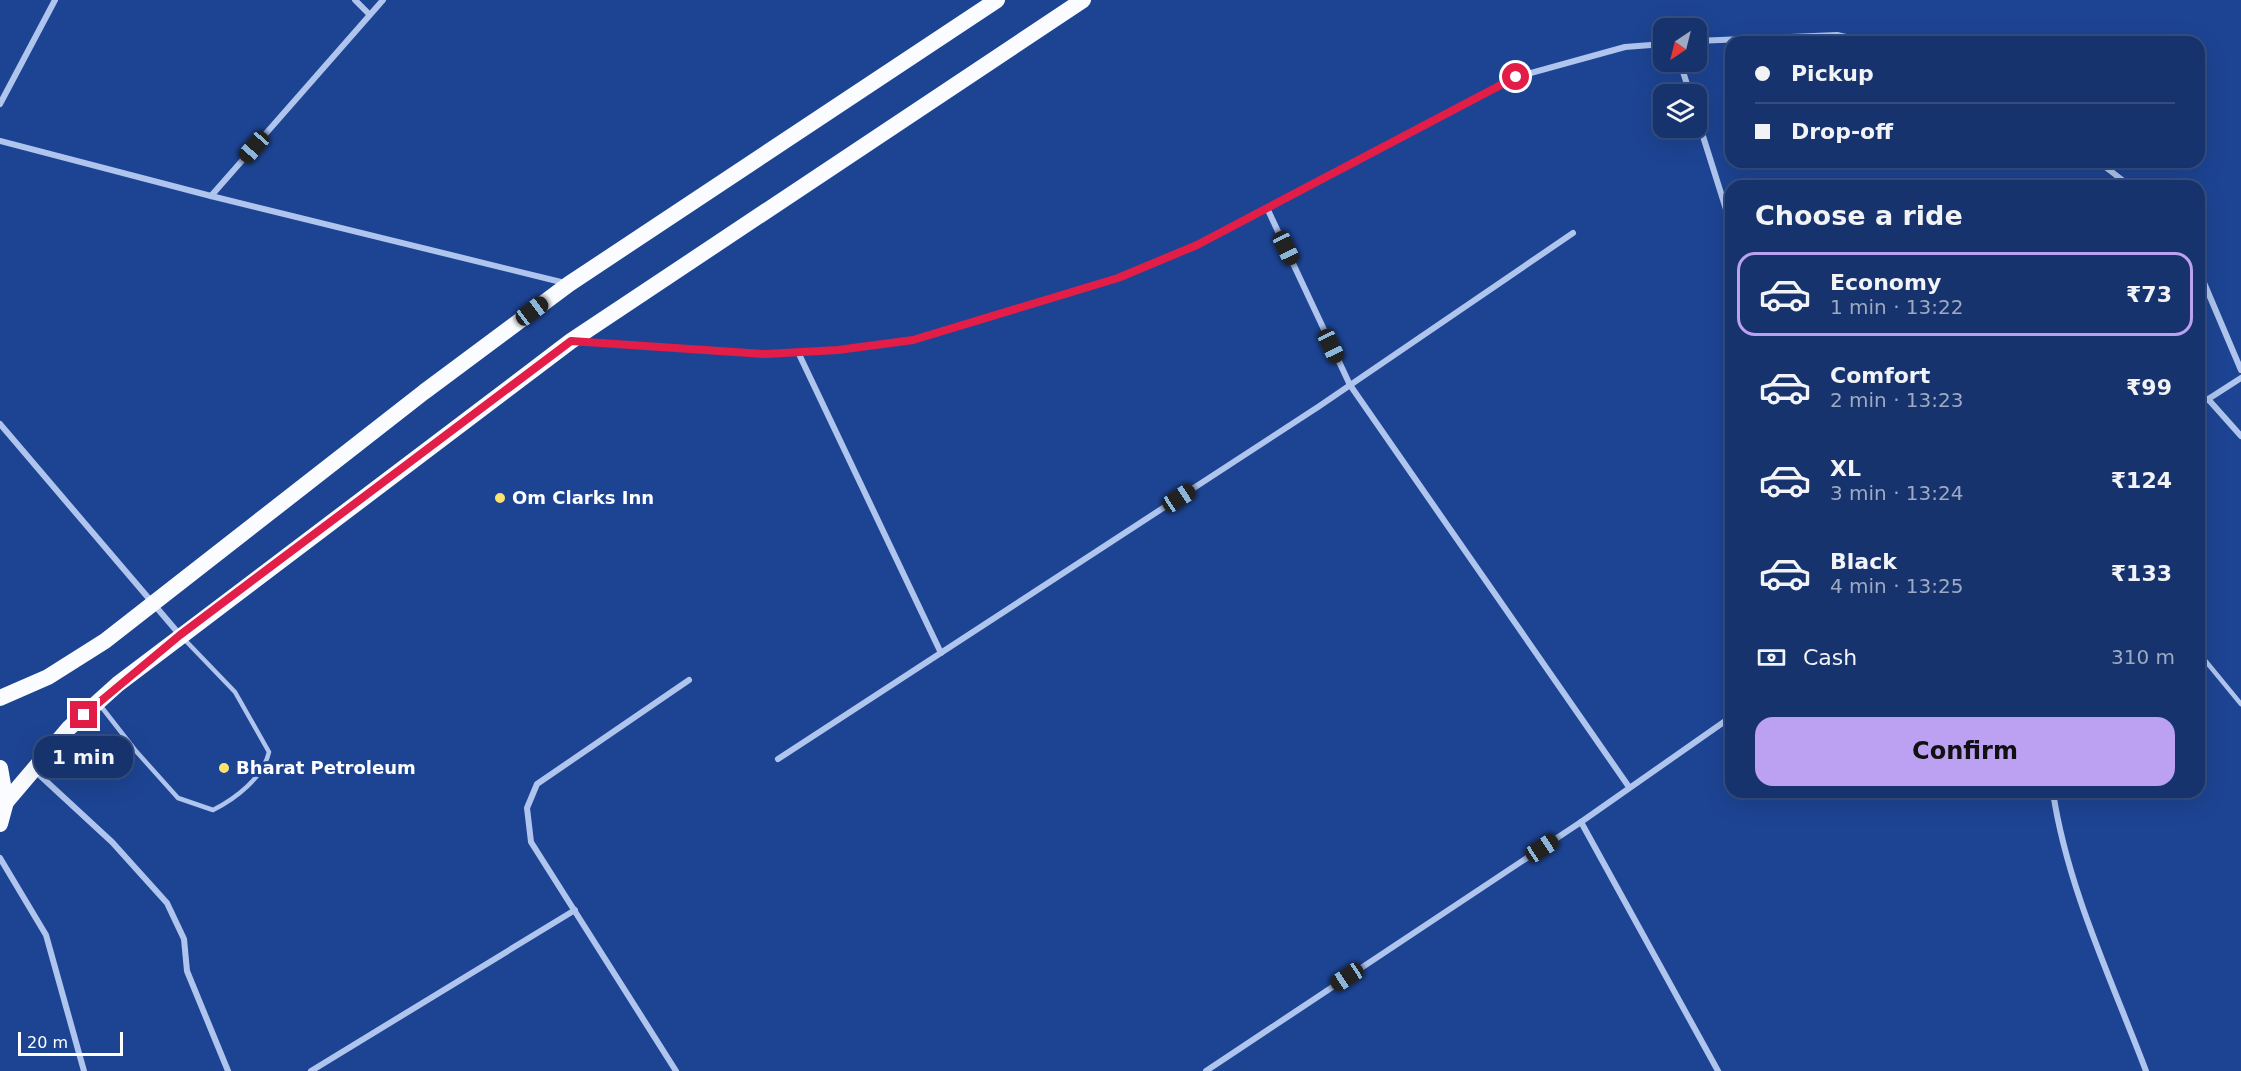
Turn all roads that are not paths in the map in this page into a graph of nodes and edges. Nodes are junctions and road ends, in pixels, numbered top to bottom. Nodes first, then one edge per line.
1 (55, 0) edge
2 (356, 0) edge
3 (383, 0) edge
4 (997, 0) edge
5 (1083, 0) edge
6 (369, 14) junction
7 (1814, 36) edge
8 (1841, 36) edge
9 (1725, 40) edge
10 (1707, 41) edge
11 (1653, 45) edge
12 (0, 104) edge
13 (1704, 138) edge
14 (1, 143) edge
15 (2107, 168) edge
16 (2122, 180) edge
17 (211, 196) junction
18 (1725, 206) edge
19 (1267, 208) junction
20 (1573, 233) dead end
21 (569, 284) junction
22 (2205, 285) edge
23 (571, 341) junction
24 (798, 352) junction
25 (2241, 370) edge
26 (2241, 378) edge
27 (1350, 386) junction
28 (2208, 399) junction
29 (2205, 401) edge
30 (0, 424) edge
31 (2241, 436) edge
32 (155, 604) junction
33 (180, 635) junction
34 (941, 653) junction
35 (2205, 660) edge
36 (689, 680) dead end
37 (0, 698) edge
38 (98, 702) junction
39 (2241, 704) edge
40 (1725, 721) edge
41 (778, 759) dead end
42 (0, 768) edge
43 (32, 768) junction
44 (1629, 787) junction
45 (2055, 798) edge
46 (6, 802) junction
47 (1581, 822) junction
48 (0, 824) edge
49 (0, 858) edge
50 (574, 910) junction
51 (1210, 1070) edge
52 (84, 1071) edge
53 (228, 1071) edge
54 (311, 1071) edge
55 (676, 1071) edge
56 (1718, 1071) edge
57 (2146, 1071) edge

1 - 12 street
2 - 6 street
3 - 6 street
4 - 21 highway
5 - 23 highway
6 - 17 street
7 - 8 street
9 - 10 street
11 - 19 street
13 - 18 street
14 - 17 street
15 - 16 street
17 - 21 street
19 - 24 street
19 - 27 street
20 - 27 street
21 - 32 highway
22 - 25 street
23 - 24 street
23 - 33 highway
24 - 34 street
26 - 28 street
27 - 34 street
27 - 44 street
28 - 29 street
28 - 31 street
30 - 32 street
32 - 33 street
32 - 37 highway
33 - 38 highway
33 - 38 lane
34 - 41 street
35 - 39 lane
36 - 50 street
38 - 43 highway
40 - 44 street
42 - 46 highway
43 - 46 highway
43 - 53 street
44 - 47 street
45 - 57 street
46 - 48 highway
47 - 51 street
47 - 56 street
49 - 52 street
50 - 54 street
50 - 55 street

